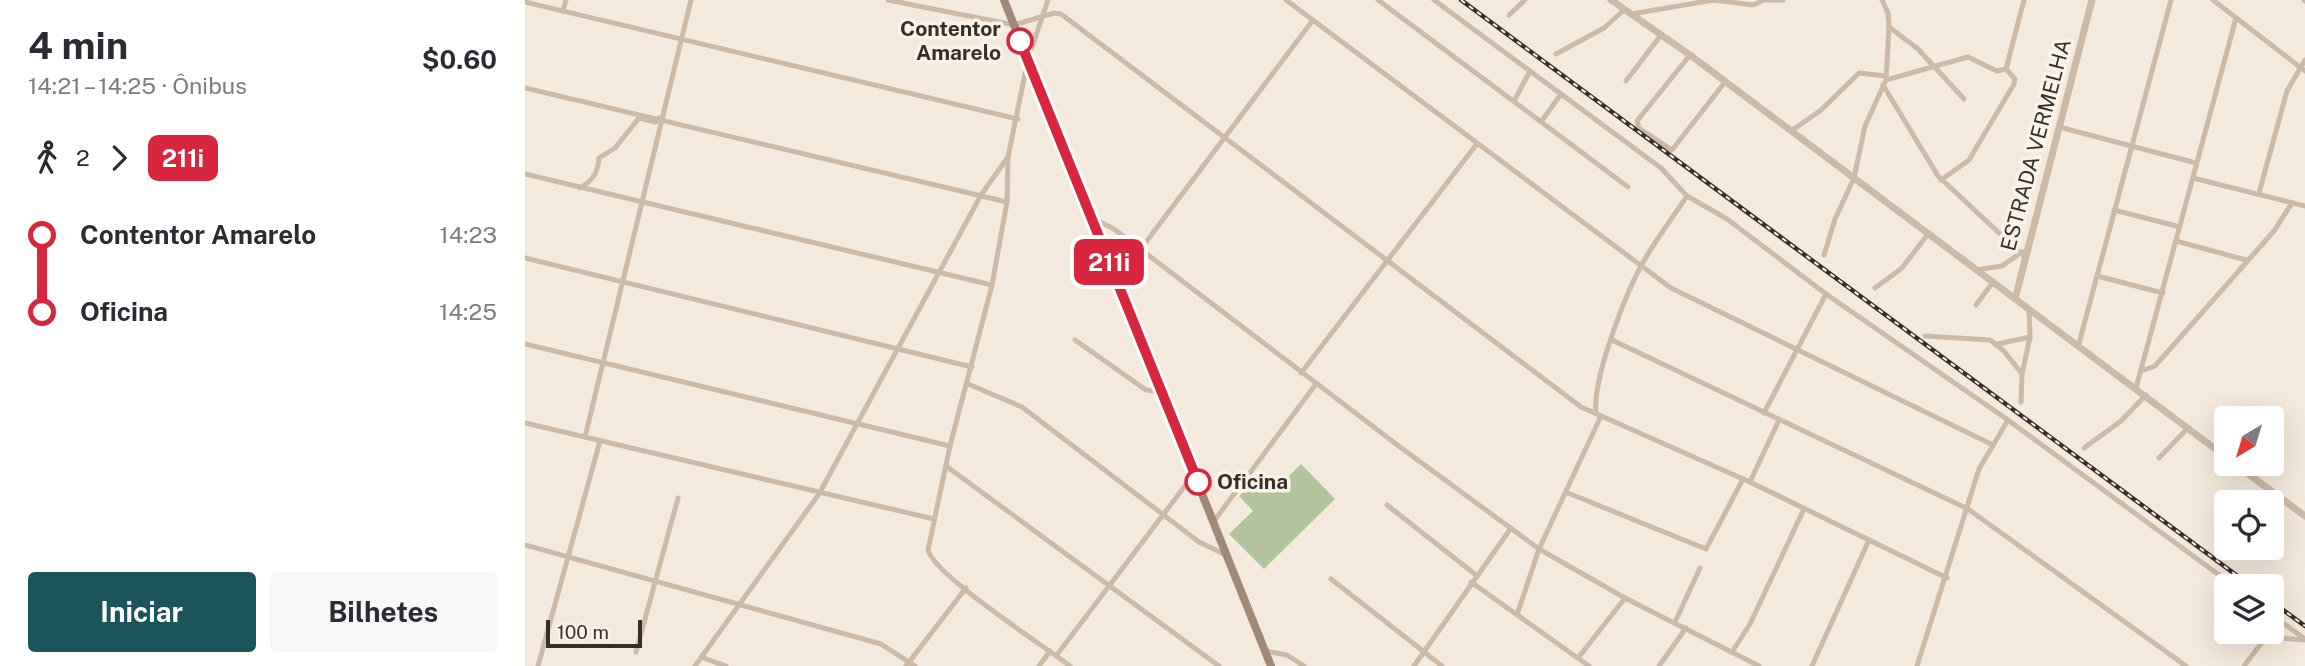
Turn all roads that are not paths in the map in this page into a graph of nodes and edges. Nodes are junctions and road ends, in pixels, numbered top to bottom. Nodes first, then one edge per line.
1 (566, 0) edge
2 (691, 0) edge
3 (888, 0) edge
4 (1004, 0) edge
5 (1048, 0) edge
6 (1286, 0) edge
7 (1378, 0) edge
8 (1434, 0) edge
9 (1525, 0) edge
10 (1611, 0) edge
11 (1766, 0) edge
12 (1783, 0) edge
13 (1882, 0) edge
14 (2024, 0) edge
15 (2092, 0) edge
16 (2171, 0) edge
17 (2213, 0) edge
18 (525, 2) edge
19 (563, 11) junction
20 (1628, 12) junction
21 (1045, 15) junction
22 (1509, 15) dead end
23 (2236, 18) junction
24 (1313, 20) junction
25 (1014, 25) junction
26 (1889, 27) junction
27 (1661, 35) junction
28 (681, 41) junction
29 (1556, 54) dead end
30 (1690, 55) junction
31 (1028, 59) junction
32 (2305, 60) edge
33 (1934, 67) junction
34 (2005, 69) junction
35 (2302, 69) edge
36 (1530, 71) junction
37 (1885, 80) junction
38 (1626, 81) dead end
39 (1725, 82) junction
40 (525, 88) edge
41 (1561, 94) junction
42 (1964, 99) dead end
43 (1514, 101) junction
44 (660, 118) junction
45 (1018, 119) junction
46 (1541, 121) junction
47 (2059, 127) junction
48 (1791, 131) junction
49 (1225, 138) junction
50 (1476, 145) junction
51 (2130, 145) junction
52 (1008, 157) junction
53 (2196, 163) junction
54 (525, 174) edge
55 (2193, 177) junction
56 (1854, 178) junction
57 (1941, 180) junction
58 (1628, 187) dead end
59 (580, 188) junction
60 (2259, 193) junction
61 (981, 195) junction
62 (1687, 197) junction
63 (1007, 202) junction
64 (643, 203) junction
65 (2292, 203) junction
66 (2305, 206) edge
67 (2114, 210) junction
68 (1092, 218) junction
69 (2180, 228) junction
70 (1927, 234) junction
71 (2176, 241) junction
72 (1140, 250) junction
73 (2024, 254) junction
74 (1824, 256) dead end
75 (525, 258) edge
76 (1389, 259) junction
77 (2246, 260) junction
78 (1641, 266) junction
79 (1976, 270) junction
80 (938, 273) junction
81 (2097, 276) junction
82 (623, 281) junction
83 (1993, 282) junction
84 (992, 285) junction
85 (1875, 288) dead end
86 (2163, 293) junction
87 (1826, 294) junction
88 (2015, 299) junction
89 (1976, 305) dead end
90 (2029, 309) junction
91 (1924, 336) dead end
92 (2030, 337) junction
93 (1075, 340) dead end
94 (1612, 340) junction
95 (525, 344) edge
96 (1998, 344) junction
97 (2078, 347) junction
98 (899, 349) junction
99 (1798, 349) junction
100 (602, 363) junction
101 (972, 367) junction
102 (2141, 371) junction
103 (1301, 373) junction
104 (2022, 374) junction
105 (968, 384) junction
106 (1316, 384) junction
107 (2136, 388) junction
108 (1161, 392) junction
109 (1594, 396) junction
110 (2146, 396) junction
111 (2021, 402) dead end
112 (1581, 407) junction
113 (1598, 414) junction
114 (1764, 414) junction
115 (2008, 419) junction
116 (1779, 421) junction
117 (525, 423) edge
118 (858, 424) junction
119 (2188, 428) junction
120 (585, 437) junction
121 (600, 441) junction
122 (1991, 444) junction
123 (950, 446) junction
124 (2084, 448) dead end
125 (2214, 448) edge
126 (2159, 458) dead end
127 (946, 466) junction
128 (1194, 474) junction
129 (2251, 476) edge
130 (1746, 481) junction
131 (1567, 493) junction
132 (819, 494) junction
133 (678, 498) dead end
134 (1387, 505) dead end
135 (1804, 509) junction
136 (1968, 509) junction
137 (1162, 514) junction
138 (2305, 516) edge
139 (934, 519) junction
140 (1214, 521) junction
141 (1511, 528) junction
142 (1870, 540) junction
143 (525, 545) edge
144 (1539, 549) junction
145 (1227, 556) junction
146 (568, 557) junction
147 (1700, 568) dead end
148 (2218, 574) edge
149 (1476, 575) junction
150 (1947, 578) junction
151 (1331, 579) dead end
152 (656, 581) junction
153 (1471, 582) junction
154 (1108, 584) junction
155 (966, 588) junction
156 (1625, 598) junction
157 (739, 606) junction
158 (1517, 615) junction
159 (1675, 622) junction
160 (2284, 624) edge
161 (1686, 628) junction
162 (2305, 639) edge
163 (1265, 651) junction
164 (636, 652) dead end
165 (1424, 652) junction
166 (1732, 652) junction
167 (1053, 653) junction
168 (701, 657) junction
169 (1578, 658) junction
170 (1743, 658) junction
171 (907, 664) edge
172 (538, 666) edge
173 (695, 666) edge
174 (726, 666) edge
175 (915, 666) edge
176 (1039, 666) edge
177 (1070, 666) edge
178 (1219, 666) edge
179 (1271, 666) edge
180 (1304, 666) edge
181 (1414, 666) edge
182 (1442, 666) edge
183 (1589, 666) edge
184 (1659, 666) edge
185 (1737, 666) edge
186 (1759, 666) edge
187 (1812, 666) edge
188 (1917, 666) edge
189 (2186, 666) edge
190 (2244, 666) edge

1 - 19 street
2 - 28 street
3 - 25 street
4 - 25 main road
5 - 21 street
6 - 24 street
7 - 43 street
8 - 36 street
9 - 22 street
10 - 20 street
11 - 12 street
11 - 20 street
13 - 26 street
14 - 34 street
15 - 47 street, ESTRADA VERMELHA
16 - 51 street
17 - 23 street
18 - 19 street
19 - 28 street
20 - 27 street
20 - 29 street
21 - 25 street
21 - 31 street
21 - 49 street
23 - 35 street
23 - 53 street
24 - 49 street
24 - 50 street
25 - 31 main road
26 - 33 street
26 - 37 street
27 - 30 street
27 - 38 street
28 - 44 street
28 - 45 street
30 - 39 street
30 - 39 street
31 - 45 street
31 - 68 main road
32 - 35 street
33 - 34 street
33 - 37 street
33 - 42 street
34 - 57 street
35 - 60 street
36 - 41 street
36 - 43 street
37 - 48 street
37 - 56 street
37 - 57 street
39 - 48 street
40 - 44 street
41 - 46 street
41 - 62 street
43 - 46 street
44 - 59 street
44 - 61 street
44 - 64 street
45 - 52 street
46 - 58 street
47 - 51 street
47 - 73 street, ESTRADA VERMELHA
48 - 56 street
49 - 72 street
49 - 76 street
50 - 76 street
50 - 78 street
51 - 53 street
51 - 67 street
52 - 61 street
52 - 63 street
53 - 55 street
54 - 59 street
55 - 60 street
55 - 69 street
56 - 70 street
56 - 74 street
57 - 73 street
59 - 64 street
60 - 65 street
61 - 63 street
61 - 80 street
62 - 78 street
62 - 87 street
63 - 84 street
64 - 80 street
64 - 82 street
65 - 66 street
65 - 77 street
67 - 69 street
67 - 81 street
68 - 72 street
68 - 108 main road
69 - 71 street
70 - 79 street
70 - 85 street
71 - 77 street
71 - 86 street
72 - 103 street
73 - 79 street
73 - 88 street, ESTRADA VERMELHA
75 - 82 street
76 - 103 street
76 - 112 street
77 - 102 street
78 - 94 street
78 - 99 street
79 - 83 street
80 - 84 street
80 - 98 street
81 - 86 street
81 - 97 street
82 - 98 street
82 - 100 street
83 - 88 street
83 - 89 street
84 - 101 street
86 - 102 street
87 - 99 street
87 - 115 street
88 - 90 street
90 - 92 street
90 - 97 street
91 - 96 street
92 - 96 street
92 - 104 street
93 - 108 street
94 - 109 street
94 - 114 street
95 - 100 street
96 - 104 street
97 - 107 street
98 - 101 street
98 - 118 street
99 - 114 street
99 - 122 street
100 - 118 street
100 - 120 street
101 - 105 street
102 - 107 street
103 - 106 street
104 - 111 street
105 - 123 street
105 - 137 street
106 - 140 street
106 - 141 street
107 - 110 street
108 - 128 main road
109 - 112 street
109 - 113 street
110 - 119 street
110 - 124 street
112 - 113 street
113 - 130 street
113 - 131 street
114 - 116 street
115 - 122 street
115 - 148 street
116 - 130 street
116 - 136 street
117 - 120 street
118 - 123 street
118 - 132 street
119 - 125 street
119 - 126 street
120 - 121 street
121 - 132 street
121 - 146 street
122 - 136 street
123 - 127 street
127 - 139 street
127 - 154 street
128 - 137 street
128 - 140 main road
129 - 138 street
130 - 131 street
130 - 135 street
131 - 144 street
132 - 139 street
132 - 157 street
133 - 152 street
134 - 149 street
135 - 142 street
135 - 166 street
136 - 150 street
136 - 189 street
137 - 145 street
137 - 154 street
139 - 155 street
140 - 145 main road
141 - 144 street
141 - 149 street
142 - 150 street
142 - 187 street
143 - 146 street
144 - 156 street
144 - 158 street
145 - 163 main road
146 - 152 street
146 - 172 street
147 - 159 street
149 - 153 street
150 - 188 street
151 - 165 street
152 - 157 street
152 - 164 street
153 - 158 street
153 - 165 street
154 - 167 street
154 - 178 street
155 - 167 street
155 - 171 street
156 - 159 street
156 - 169 street
157 - 168 street
157 - 171 street
158 - 169 street
159 - 161 street
160 - 162 street
161 - 166 street
161 - 184 street
162 - 190 street
163 - 179 main road
163 - 180 street
165 - 181 street
165 - 182 street
166 - 170 street
167 - 176 street
167 - 177 street
168 - 173 street
168 - 174 street
169 - 183 street
170 - 185 street
170 - 186 street
171 - 175 street

